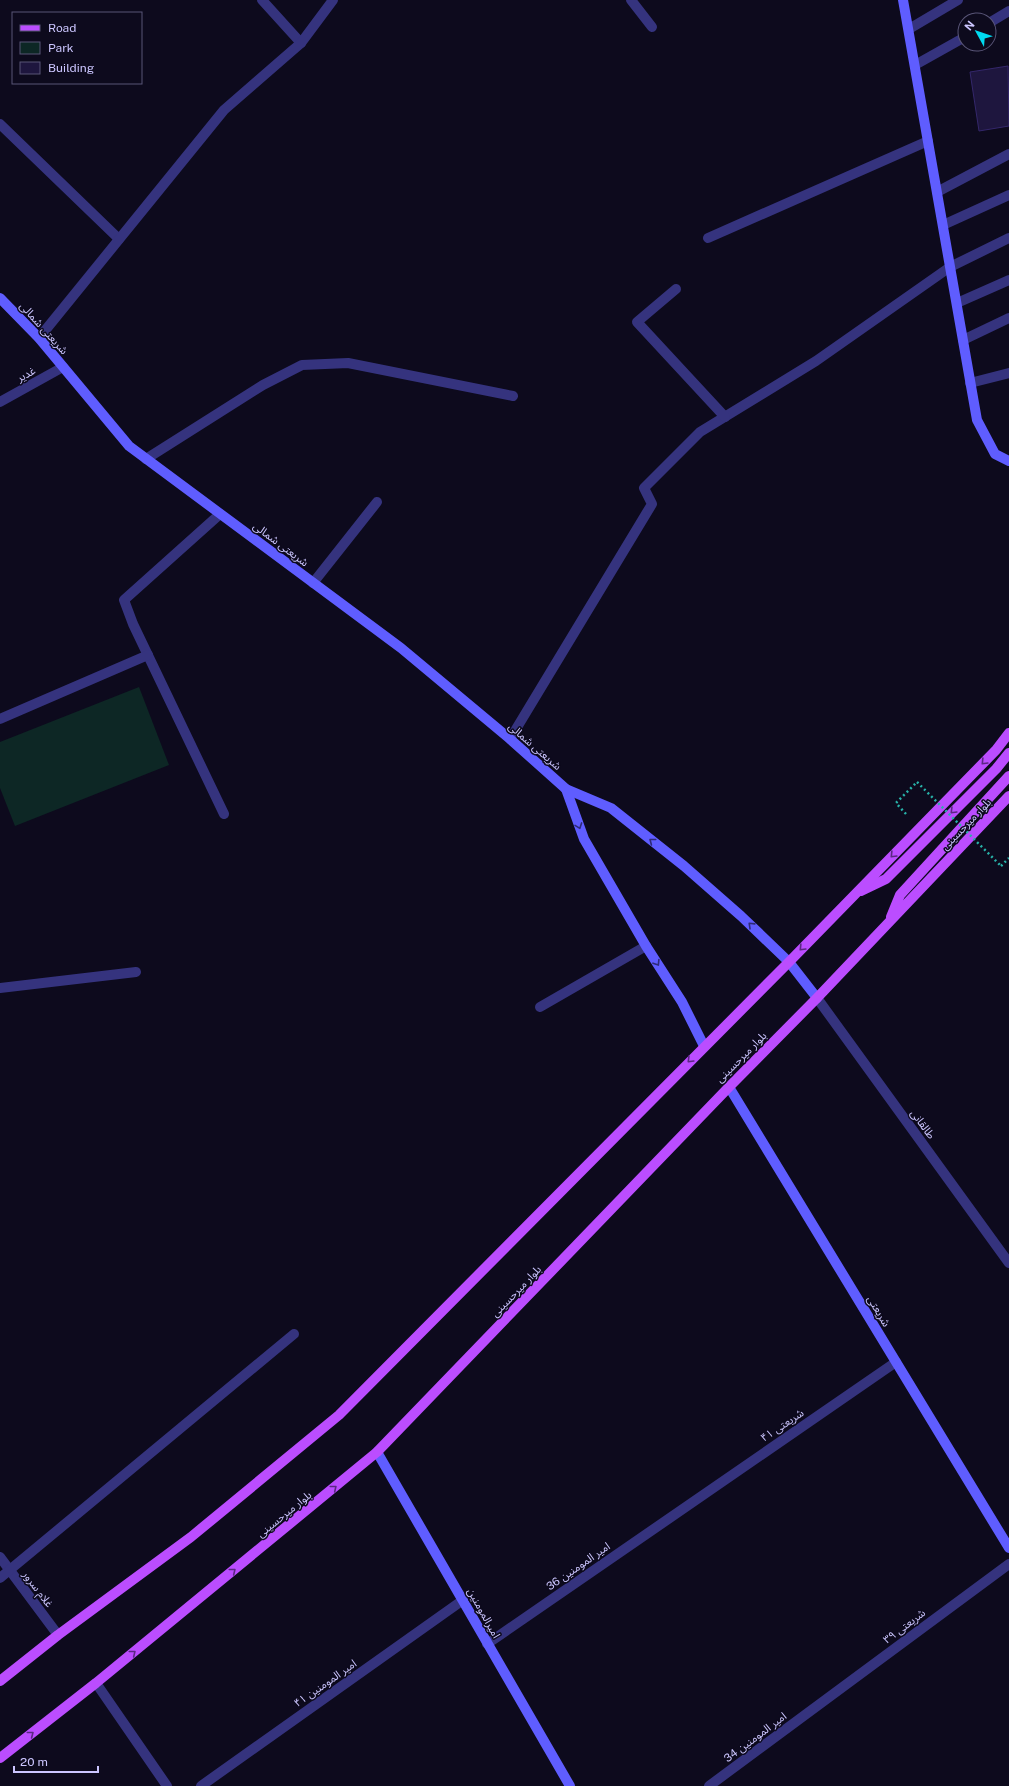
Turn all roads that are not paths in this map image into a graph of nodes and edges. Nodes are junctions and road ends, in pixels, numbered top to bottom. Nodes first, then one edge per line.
1 (262, 0) edge
2 (333, 0) edge
3 (632, 0) edge
4 (903, 0) edge
5 (958, 0) edge
6 (1009, 11) edge
7 (997, 18) edge
8 (652, 27) dead end
9 (908, 29) junction
10 (957, 41) edge
11 (301, 43) junction
12 (915, 65) junction
13 (0, 124) edge
14 (928, 142) junction
15 (1009, 154) edge
16 (937, 192) junction
17 (1009, 195) edge
18 (943, 225) junction
19 (708, 238) dead end
20 (1009, 238) edge
21 (119, 239) junction
22 (950, 267) junction
23 (1009, 280) edge
24 (676, 289) dead end
25 (0, 298) edge
26 (956, 302) junction
27 (1009, 318) edge
28 (39, 338) junction
29 (963, 340) junction
30 (63, 367) junction
31 (1009, 373) edge
32 (970, 383) junction
33 (513, 396) dead end
34 (0, 402) edge
35 (725, 417) junction
36 (146, 459) junction
37 (1009, 461) edge
38 (377, 502) dead end
39 (220, 514) junction
40 (313, 582) junction
41 (148, 655) junction
42 (0, 719) edge
43 (1009, 733) edge
44 (510, 739) junction
45 (1009, 753) edge
46 (1009, 776) edge
47 (566, 789) junction
48 (1009, 796) edge
49 (224, 814) dead end
50 (856, 894) junction
51 (889, 923) junction
52 (646, 946) junction
53 (789, 962) junction
54 (136, 972) dead end
55 (0, 988) edge
56 (817, 998) junction
57 (540, 1007) dead end
58 (704, 1046) junction
59 (729, 1087) junction
60 (1009, 1263) edge
61 (294, 1334) dead end
62 (896, 1362) junction
63 (377, 1452) junction
64 (682, 1508) joint
65 (1009, 1548) edge
66 (0, 1557) edge
67 (1009, 1564) edge
68 (9, 1572) junction
69 (0, 1578) edge
70 (463, 1600) junction
71 (58, 1635) junction
72 (487, 1644) junction
73 (0, 1681) edge
74 (96, 1683) junction
75 (814, 1708) joint
76 (0, 1758) edge
77 (566, 1784) edge
78 (167, 1786) edge
79 (200, 1786) edge
80 (709, 1786) edge

1 - 11 street
2 - 11 street
3 - 8 street
4 - 9 street
5 - 9 street
6 - 7 street
9 - 12 street
10 - 12 street
11 - 21 street
12 - 14 street
13 - 21 street
14 - 16 street
14 - 19 street
15 - 16 street
16 - 18 street
17 - 18 street
18 - 22 street
20 - 22 street
21 - 28 street
22 - 26 street
22 - 35 street
23 - 26 street
24 - 35 street
25 - 28 street, شریعتی شمالی
26 - 29 street
27 - 29 street
28 - 30 street, شریعتی شمالی
29 - 32 street
30 - 34 street, غدیر
30 - 36 street, شریعتی شمالی
31 - 32 street
32 - 37 street
33 - 36 street
35 - 44 street
36 - 39 street, شریعتی شمالی
38 - 40 street
39 - 40 street, شریعتی شمالی
39 - 41 street
40 - 44 street, شریعتی شمالی
41 - 42 street
41 - 49 street
43 -> 50 main road
44 - 47 street, شریعتی شمالی
45 -> 50 main road
46 - 51 main road
47 -> 52 street, شریعتی شمالی
53 -> 47 street, شریعتی شمالی
48 - 51 main road, بلوار میرحسینی
50 -> 53 main road
51 - 56 main road, بلوار میرحسینی
52 - 57 street
52 -> 58 street, شریعتی شمالی
53 - 56 street, شریعتی شمالی
53 - 58 main road
54 - 55 street
56 - 59 main road, بلوار میرحسینی
56 - 60 street, طالقانی
58 -> 71 main road
59 - 62 street, شریعتی
59 - 63 main road, بلوار میرحسینی
61 - 68 street
62 - 64 street, شریعتی ۴۱
62 - 65 street, شریعتی
63 - 70 street, امیرالمومنین
74 -> 63 main road, بلوار میرحسینی
64 - 72 street, امیر المومنین 36
66 - 68 street, غلام سرور
67 - 75 street, شریعتی ۳۹
68 - 69 street
68 - 71 street, غلام سرور
70 - 72 street, امیرالمومنین
70 - 79 street, امیر المومنین ۴۱
71 - 73 main road
72 - 77 street, امیرالمومنین
76 -> 74 main road, بلوار میرحسینی
74 - 78 street
75 - 80 street, امیر المومنین 34

